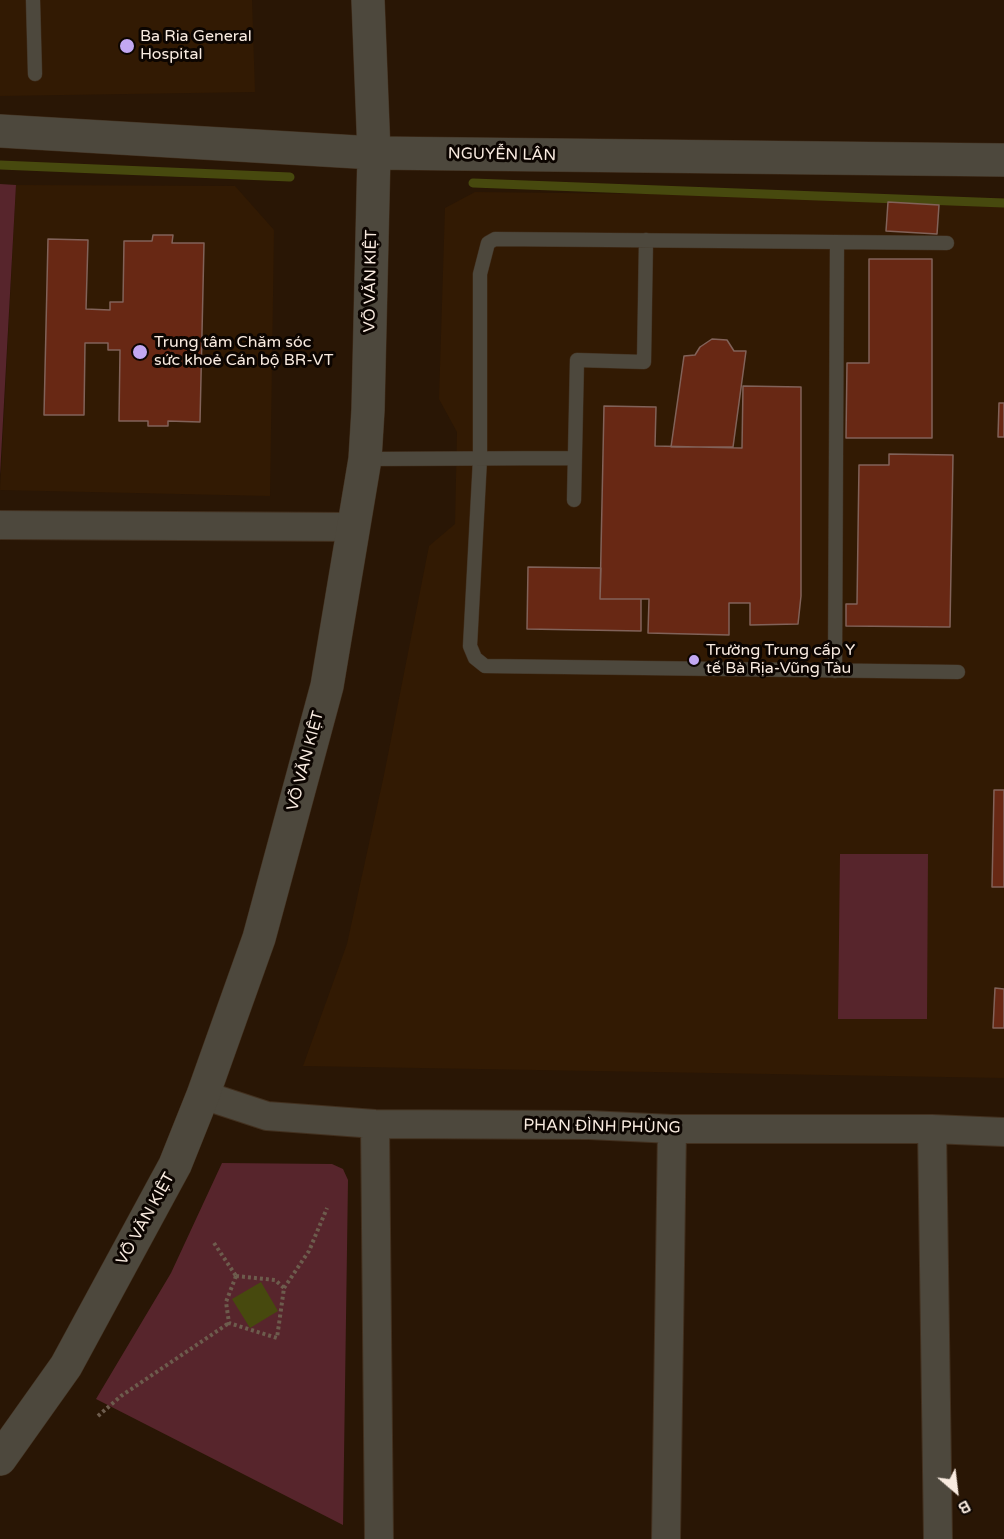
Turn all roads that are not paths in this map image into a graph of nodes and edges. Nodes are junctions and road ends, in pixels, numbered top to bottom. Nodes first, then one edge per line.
1 (33, 0) edge
2 (368, 0) edge
3 (35, 74) dead end
4 (0, 132) edge
5 (374, 153) junction
6 (1004, 160) edge
7 (646, 240) junction
8 (837, 243) junction
9 (947, 243) dead end
10 (575, 458) junction
11 (365, 459) junction
12 (480, 459) junction
13 (574, 500) dead end
14 (0, 525) edge
15 (355, 527) junction
16 (835, 670) junction
17 (958, 672) dead end
18 (203, 1095) junction
19 (375, 1124) junction
20 (672, 1129) junction
21 (932, 1129) junction
22 (1004, 1132) edge
23 (0, 1459) edge
24 (379, 1539) edge
25 (666, 1539) edge
26 (938, 1539) edge

1 - 3 lane
2 - 5 street, VÕ VĂN KIỆT
4 - 5 street, NGUYỄN LÂN
5 - 6 street, NGUYỄN LÂN
5 - 11 street, VÕ VĂN KIỆT
7 - 8 lane
7 - 10 lane
7 - 12 lane
8 - 9 lane
8 - 16 lane
10 - 12 lane
10 - 13 lane
11 - 12 lane
11 - 15 street, VÕ VĂN KIỆT
12 - 16 lane
14 - 15 street
15 - 18 street, VÕ VĂN KIỆT
16 - 17 lane
18 - 19 street, PHAN ĐÌNH PHÙNG
18 - 23 street, VÕ VĂN KIỆT
19 - 20 street, PHAN ĐÌNH PHÙNG
19 - 24 street
20 - 21 street, PHAN ĐÌNH PHÙNG
20 - 25 street
21 - 22 street, PHAN ĐÌNH PHÙNG
21 - 26 street

